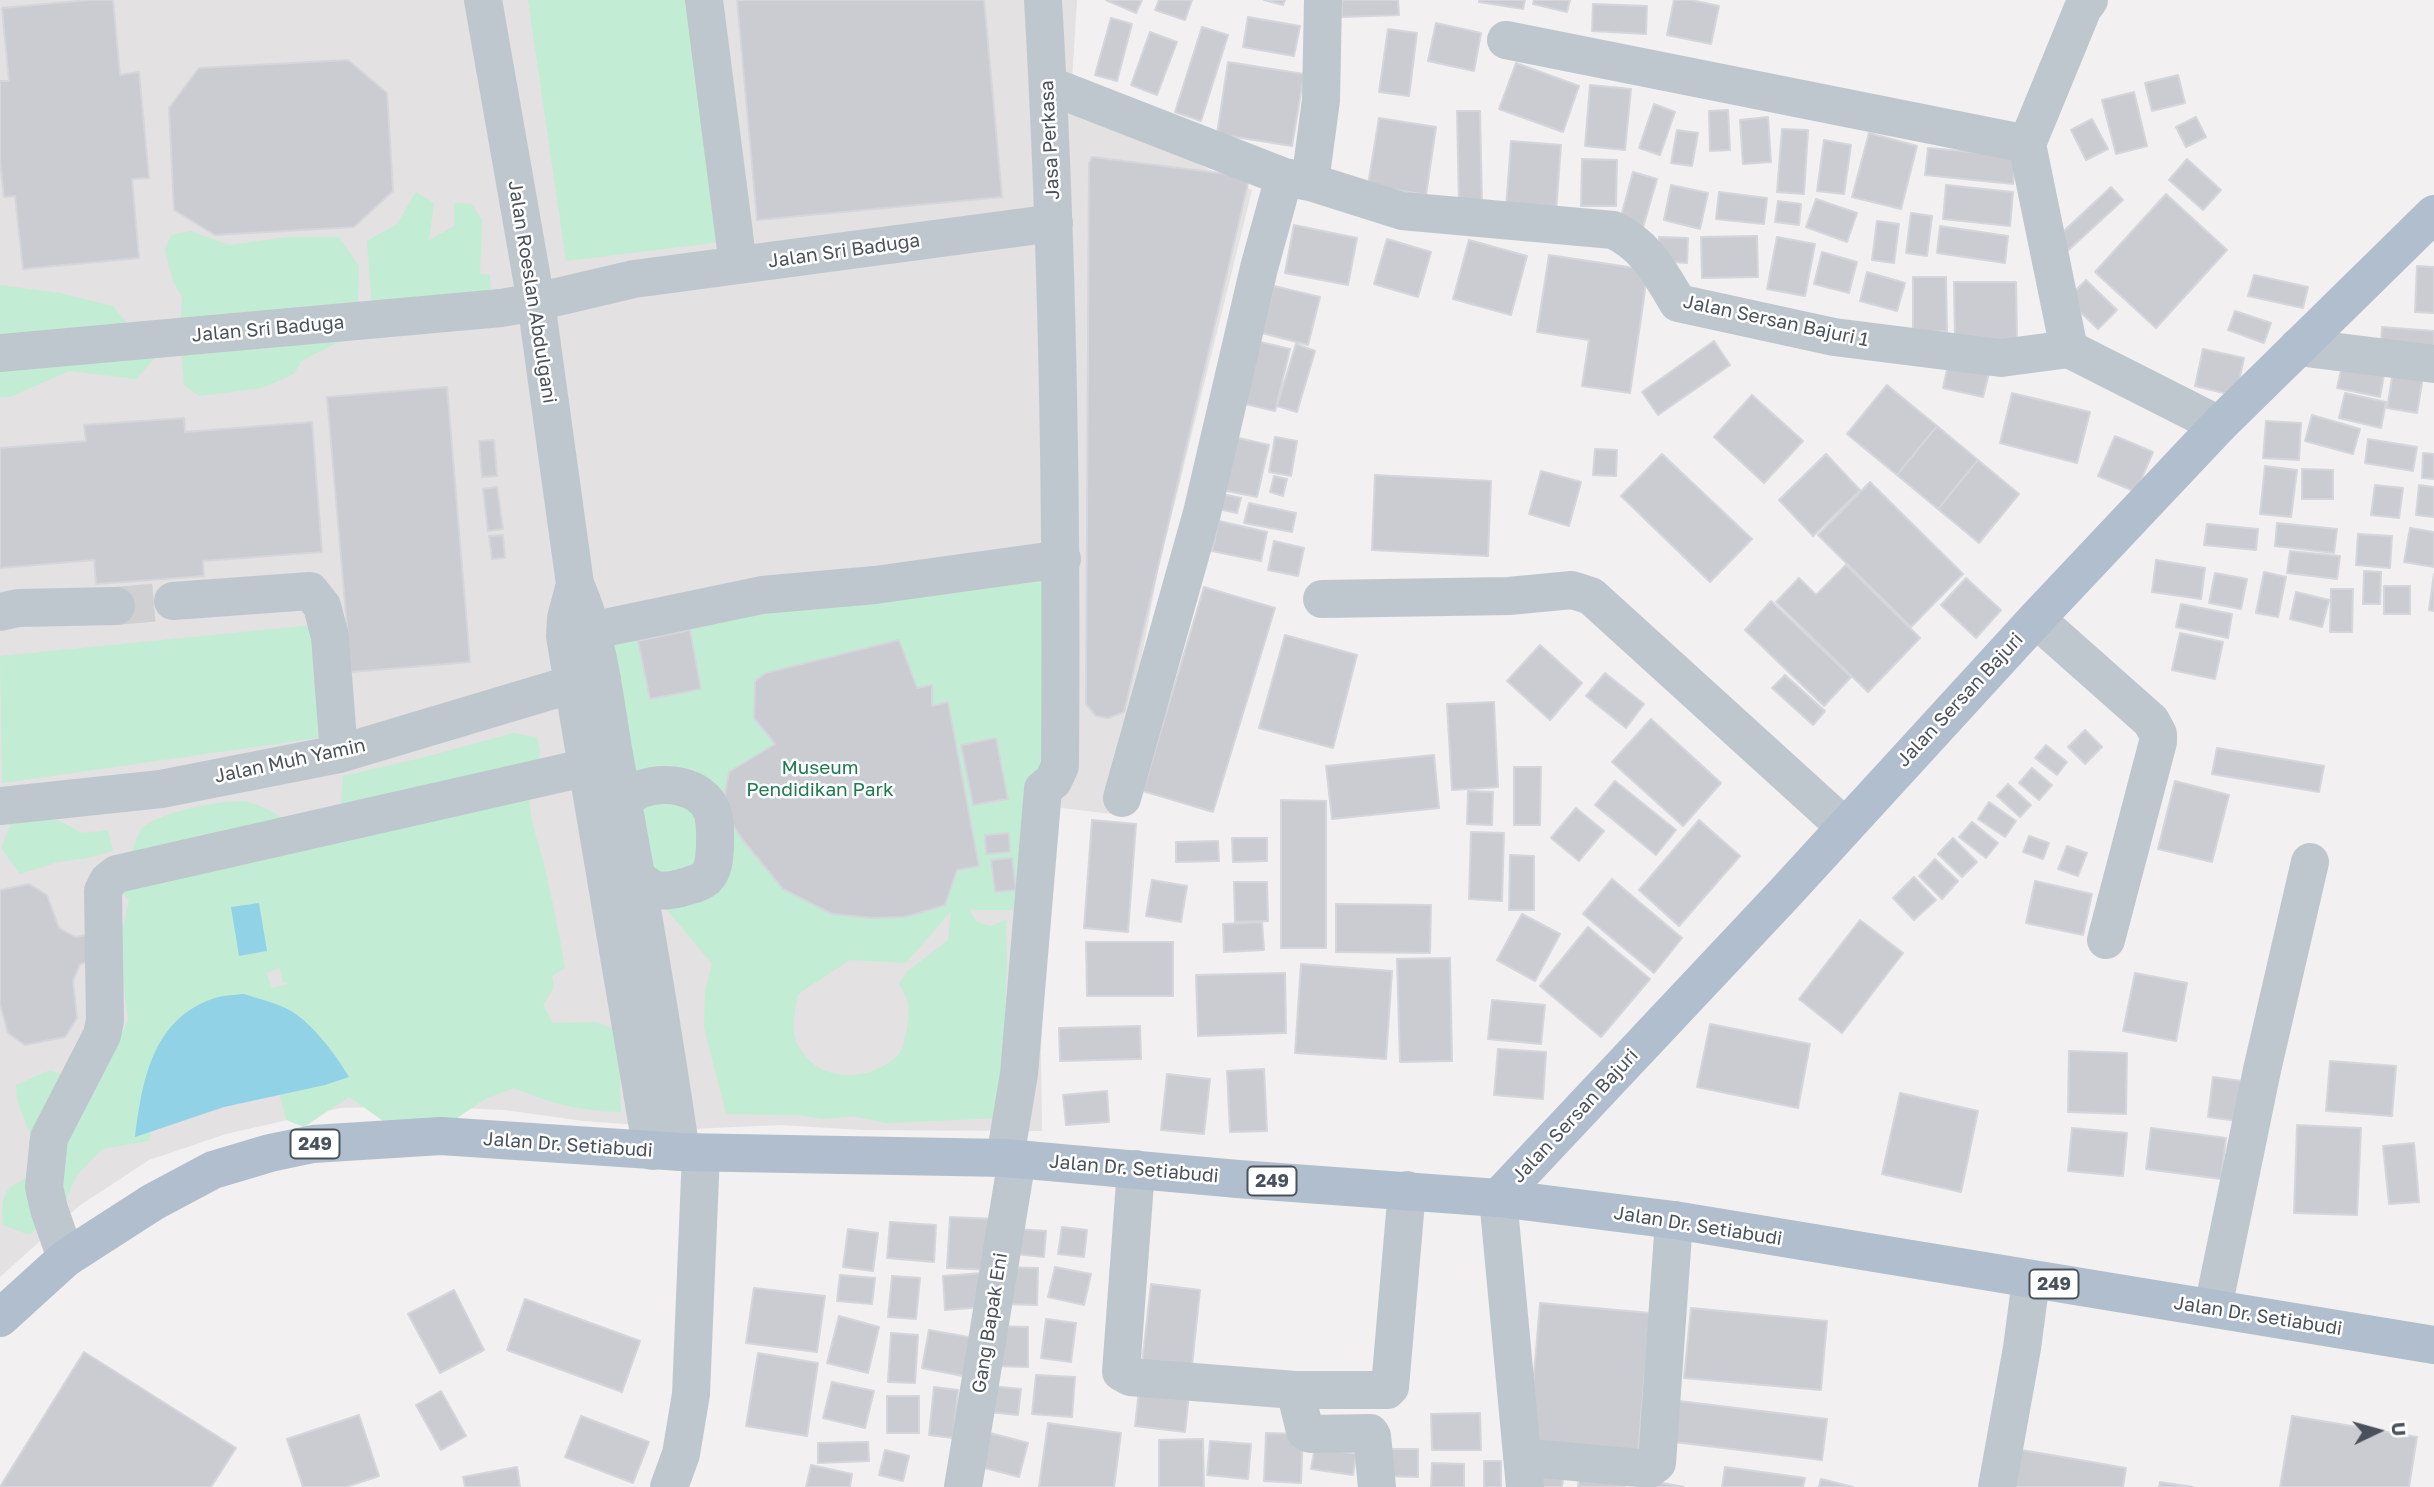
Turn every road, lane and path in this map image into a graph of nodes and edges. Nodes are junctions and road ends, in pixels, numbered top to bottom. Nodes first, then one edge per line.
1 (483, 0) edge
2 (704, 0) edge
3 (1043, 0) edge
4 (1324, 0) edge
5 (2090, 0) edge
6 (1506, 40) dead end
7 (1048, 85) junction
8 (2028, 144) junction
9 (1297, 180) junction
10 (2434, 214) edge
11 (1054, 223) junction
12 (738, 265) junction
13 (536, 302) junction
14 (2298, 347) junction
15 (2069, 349) junction
16 (0, 353) edge
17 (2434, 364) edge
18 (2219, 425) junction
19 (1062, 559) junction
20 (1322, 599) dead end
21 (173, 601) tunnel mouth
22 (116, 606) tunnel mouth
23 (0, 612) edge
24 (2036, 619) junction
25 (579, 633) junction
26 (587, 682) junction
27 (339, 754) junction
28 (601, 764) junction
29 (1122, 799) dead end
30 (623, 801) junction
31 (0, 806) edge
32 (1844, 826) junction
33 (2310, 862) dead end
34 (637, 877) junction
35 (2106, 940) dead end
36 (678, 1152) junction
37 (1011, 1158) junction
38 (1136, 1169) junction
39 (1407, 1191) junction
40 (1498, 1198) junction
41 (1674, 1220) junction
42 (66, 1258) junction
43 (2031, 1280) junction
44 (2213, 1308) junction
45 (0, 1318) edge
46 (2434, 1345) edge
47 (1295, 1390) junction
48 (1523, 1472) edge
49 (669, 1487) edge
50 (963, 1487) edge
51 (1377, 1487) edge
52 (1997, 1487) edge

1 - 13 street, Jalan Roeslan Abdulgani
2 - 12 street
3 - 7 street, Jasa Perkasa
4 - 9 street
5 - 8 street
6 - 8 street
7 - 9 street, Jalan Sersan Bajuri 1
7 - 11 street, Jasa Perkasa
8 - 15 street
9 - 15 street, Jalan Sersan Bajuri 1
9 - 29 street
10 - 14 main road, Jalan Sersan Bajuri
11 - 12 street, Jalan Sri Baduga
11 - 19 street, Jasa Perkasa
12 - 13 street, Jalan Sri Baduga
13 - 16 street, Jalan Sri Baduga
13 - 25 street, Jalan Roeslan Abdulgani
14 - 17 street
14 - 18 main road, Jalan Sersan Bajuri
15 - 18 street
18 - 24 main road, Jalan Sersan Bajuri
19 - 25 street
19 - 37 street, Gang Bapak Eni
20 - 32 street
21 - 27 street
22 - 23 street
24 - 32 main road, Jalan Sersan Bajuri
24 - 35 street
25 - 26 street
26 - 27 street, Jalan Muh Yamin
26 - 28 street
27 - 31 street, Jalan Muh Yamin
28 - 30 street
28 - 36 street
28 - 42 street
30 - 34 street
30 - 34 street
32 - 40 main road, Jalan Sersan Bajuri
33 - 44 street
34 - 36 street
36 - 37 main road, Jalan Dr. Setiabudi / 249
36 - 42 main road, Jalan Dr. Setiabudi / 249
36 - 49 street
37 - 38 main road, Jalan Dr. Setiabudi / 249
37 - 50 street, Gang Bapak Eni
38 - 39 main road, Jalan Dr. Setiabudi / 249
38 - 47 street
39 - 40 main road, Jalan Dr. Setiabudi / 249
39 - 47 street
40 - 41 main road, Jalan Dr. Setiabudi / 249
40 - 48 street
41 - 43 main road, Jalan Dr. Setiabudi / 249
41 - 48 street
42 - 45 main road, Jalan Dr. Setiabudi / 249
43 - 44 main road, Jalan Dr. Setiabudi / 249
43 - 52 street
44 - 46 main road, Jalan Dr. Setiabudi / 249
47 - 51 street

